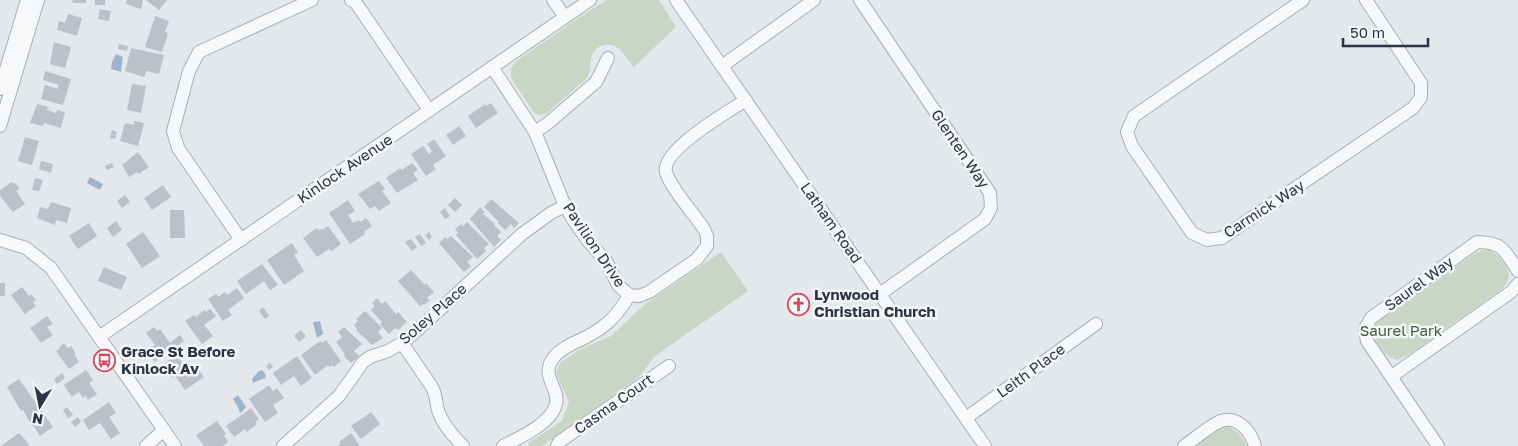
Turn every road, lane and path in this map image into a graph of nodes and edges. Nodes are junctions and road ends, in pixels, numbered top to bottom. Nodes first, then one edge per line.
1 (27, 0) edge
2 (38, 0) edge
3 (312, 0) edge
4 (351, 0) edge
5 (553, 0) edge
6 (590, 0) edge
7 (676, 0) edge
8 (814, 0) edge
9 (860, 0) edge
10 (1303, 0) edge
11 (1366, 0) edge
12 (565, 17) junction
13 (608, 58) dead end
14 (722, 66) junction
15 (492, 67) junction
16 (0, 89) edge
17 (746, 100) junction
18 (429, 110) junction
19 (2, 113) edge
20 (0, 126) edge
21 (535, 132) junction
22 (565, 206) junction
23 (0, 240) edge
24 (241, 240) junction
25 (1518, 271) edge
26 (1518, 284) edge
27 (880, 294) junction
28 (629, 295) junction
29 (1096, 324) dead end
30 (99, 337) junction
31 (402, 343) junction
32 (669, 366) dead end
33 (1392, 376) junction
34 (966, 418) junction
35 (164, 430) junction
36 (558, 444) edge
37 (146, 446) edge
38 (175, 446) edge
39 (283, 446) edge
40 (463, 446) edge
41 (503, 446) edge
42 (985, 446) edge
43 (1184, 446) edge
44 (1255, 446) edge
45 (1438, 446) edge

1 - 16 street
2 - 19 street
3 - 24 street
4 - 18 street
5 - 12 street
6 - 12 street, Kinlock Avenue
7 - 14 street, Latham Road
8 - 14 street
9 - 27 street, Glenten Way
10 - 11 street, Carmick Way
12 - 15 street, Kinlock Avenue
13 - 21 street
14 - 17 street, Latham Road
15 - 18 street, Kinlock Avenue
15 - 21 street, Pavilion Drive
17 - 27 street, Latham Road
17 - 28 street, Pavilion Drive
18 - 24 street, Kinlock Avenue
19 - 20 street
21 - 22 street, Pavilion Drive
22 - 28 street, Pavilion Drive
22 - 31 street, Soley Place
23 - 30 street
24 - 30 street, Kinlock Avenue
25 - 33 street, Saurel Way
26 - 33 street
27 - 34 street, Latham Road
28 - 41 street
29 - 34 street, Leith Place
30 - 35 street
31 - 39 street, Soley Place
31 - 40 street
32 - 36 street, Casma Court
33 - 45 street, Saurel Way
34 - 42 street, Latham Road
35 - 37 street
35 - 38 street
43 - 44 street

